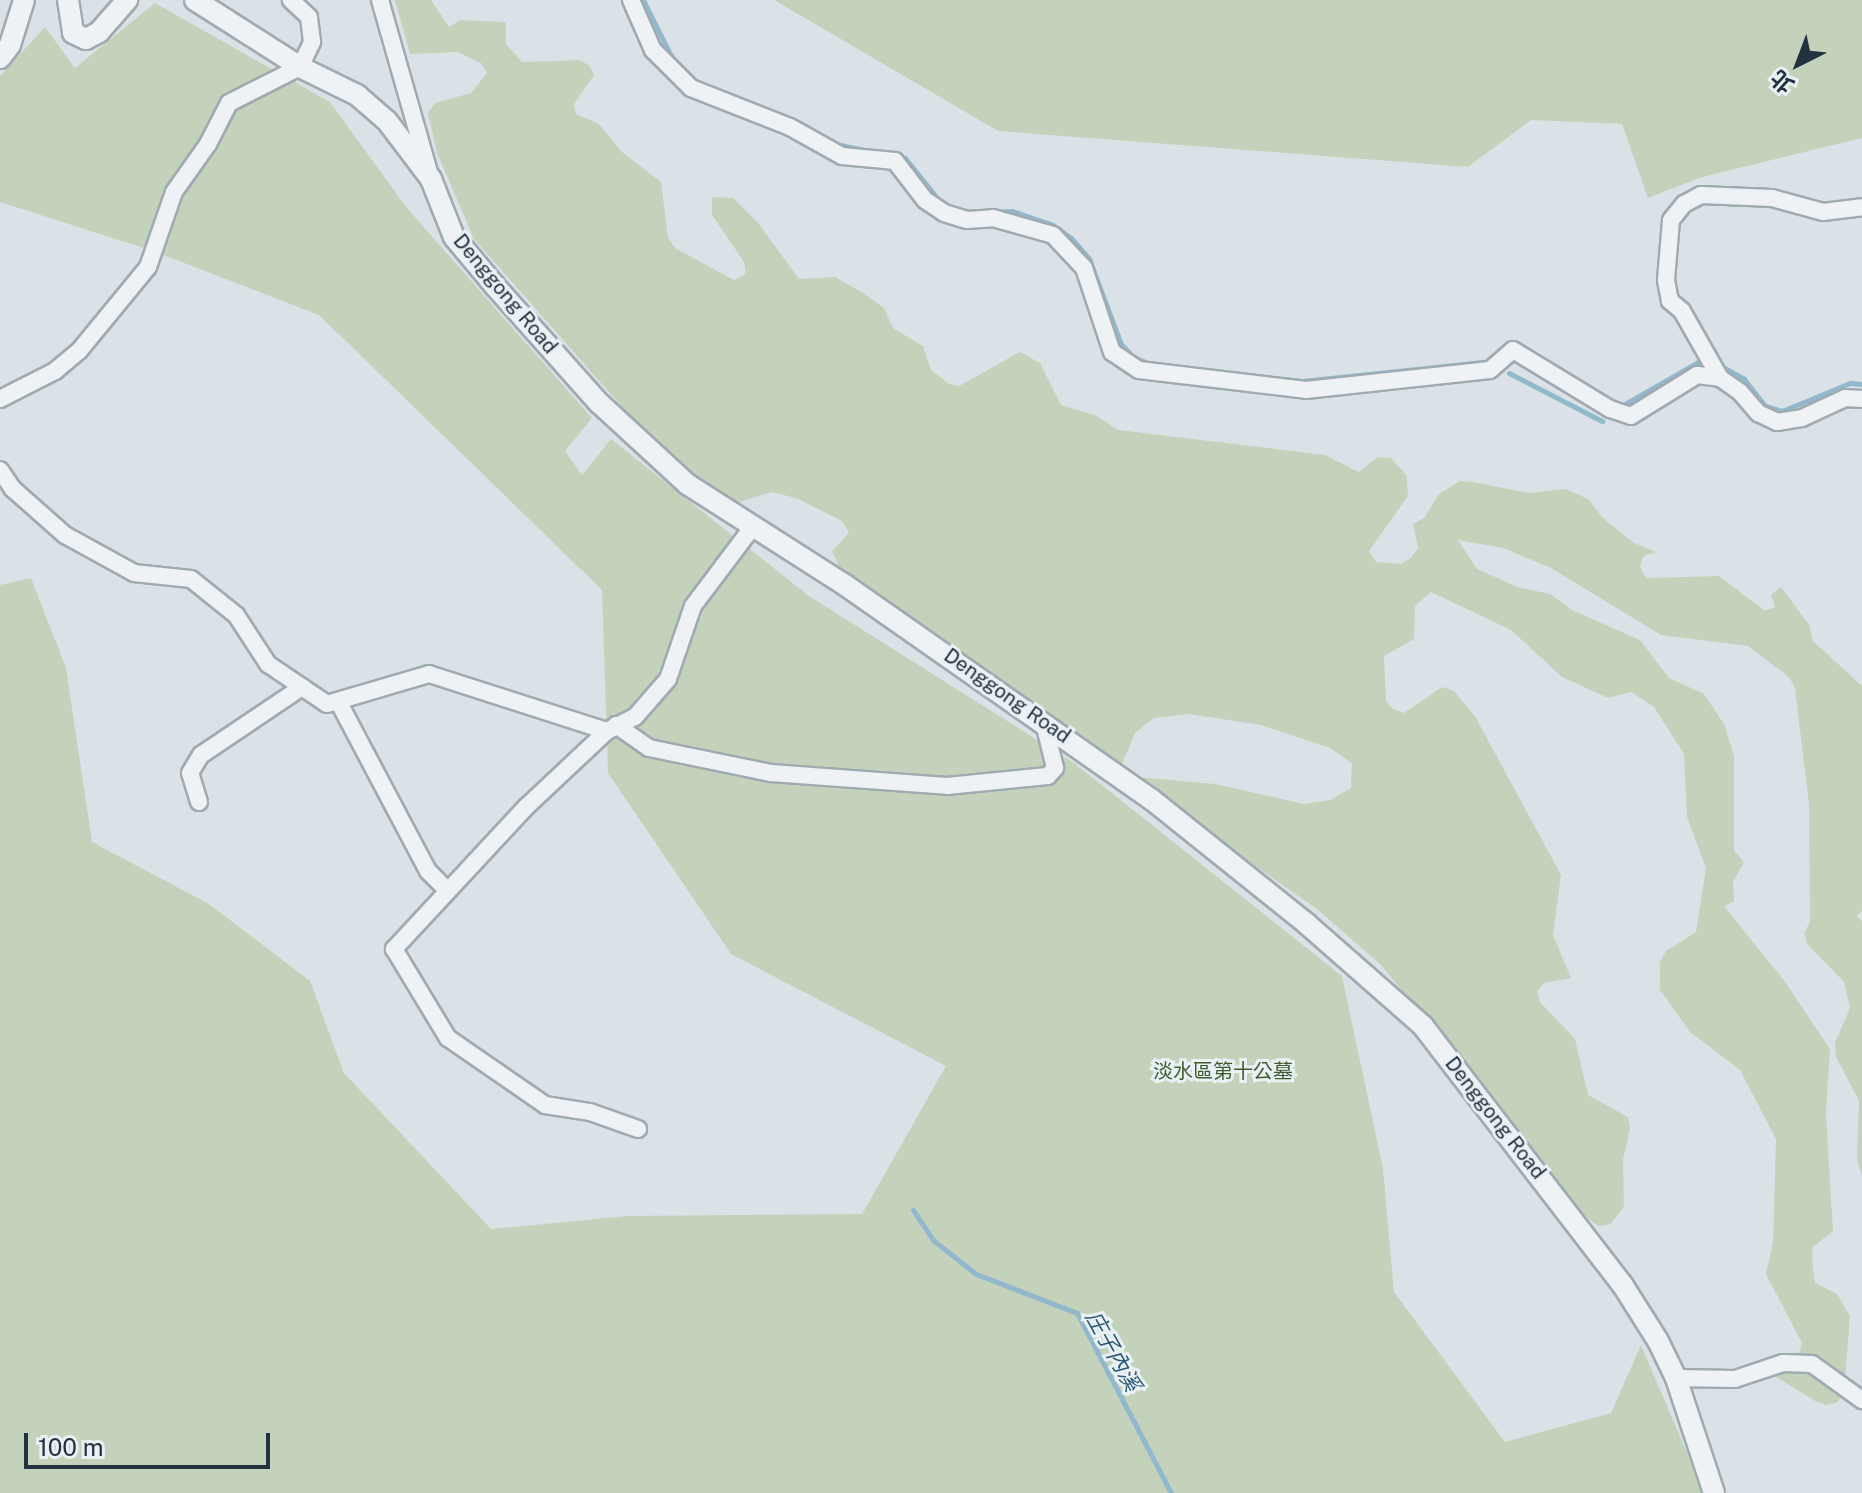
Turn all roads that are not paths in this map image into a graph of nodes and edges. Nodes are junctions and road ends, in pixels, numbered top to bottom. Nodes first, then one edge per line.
1 (24, 0) edge
2 (68, 0) edge
3 (127, 0) edge
4 (195, 0) edge
5 (291, 0) edge
6 (380, 0) edge
7 (631, 0) edge
8 (0, 58) edge
9 (300, 67) junction
10 (431, 179) junction
11 (1862, 207) edge
12 (1720, 378) junction
13 (0, 399) edge
14 (1862, 399) edge
15 (0, 470) edge
16 (751, 529) junction
17 (302, 687) junction
18 (338, 701) junction
19 (1044, 723) junction
20 (611, 728) junction
21 (199, 802) dead end
22 (448, 891) junction
23 (638, 1129) dead end
24 (1676, 1378) junction
25 (1862, 1400) edge
26 (1714, 1493) edge

1 - 8 street
2 - 3 street
4 - 9 street, Denggong Road
5 - 9 street
6 - 10 street
7 - 12 street
9 - 10 street, Denggong Road
9 - 13 street
10 - 16 street, Denggong Road
11 - 12 street
12 - 14 street
15 - 17 street
16 - 19 street, Denggong Road
16 - 20 street
17 - 18 street
17 - 21 street
18 - 20 street
18 - 22 street
19 - 20 street
19 - 24 street, Denggong Road
20 - 22 street
22 - 23 street
24 - 25 street
24 - 26 street, Denggong Road

